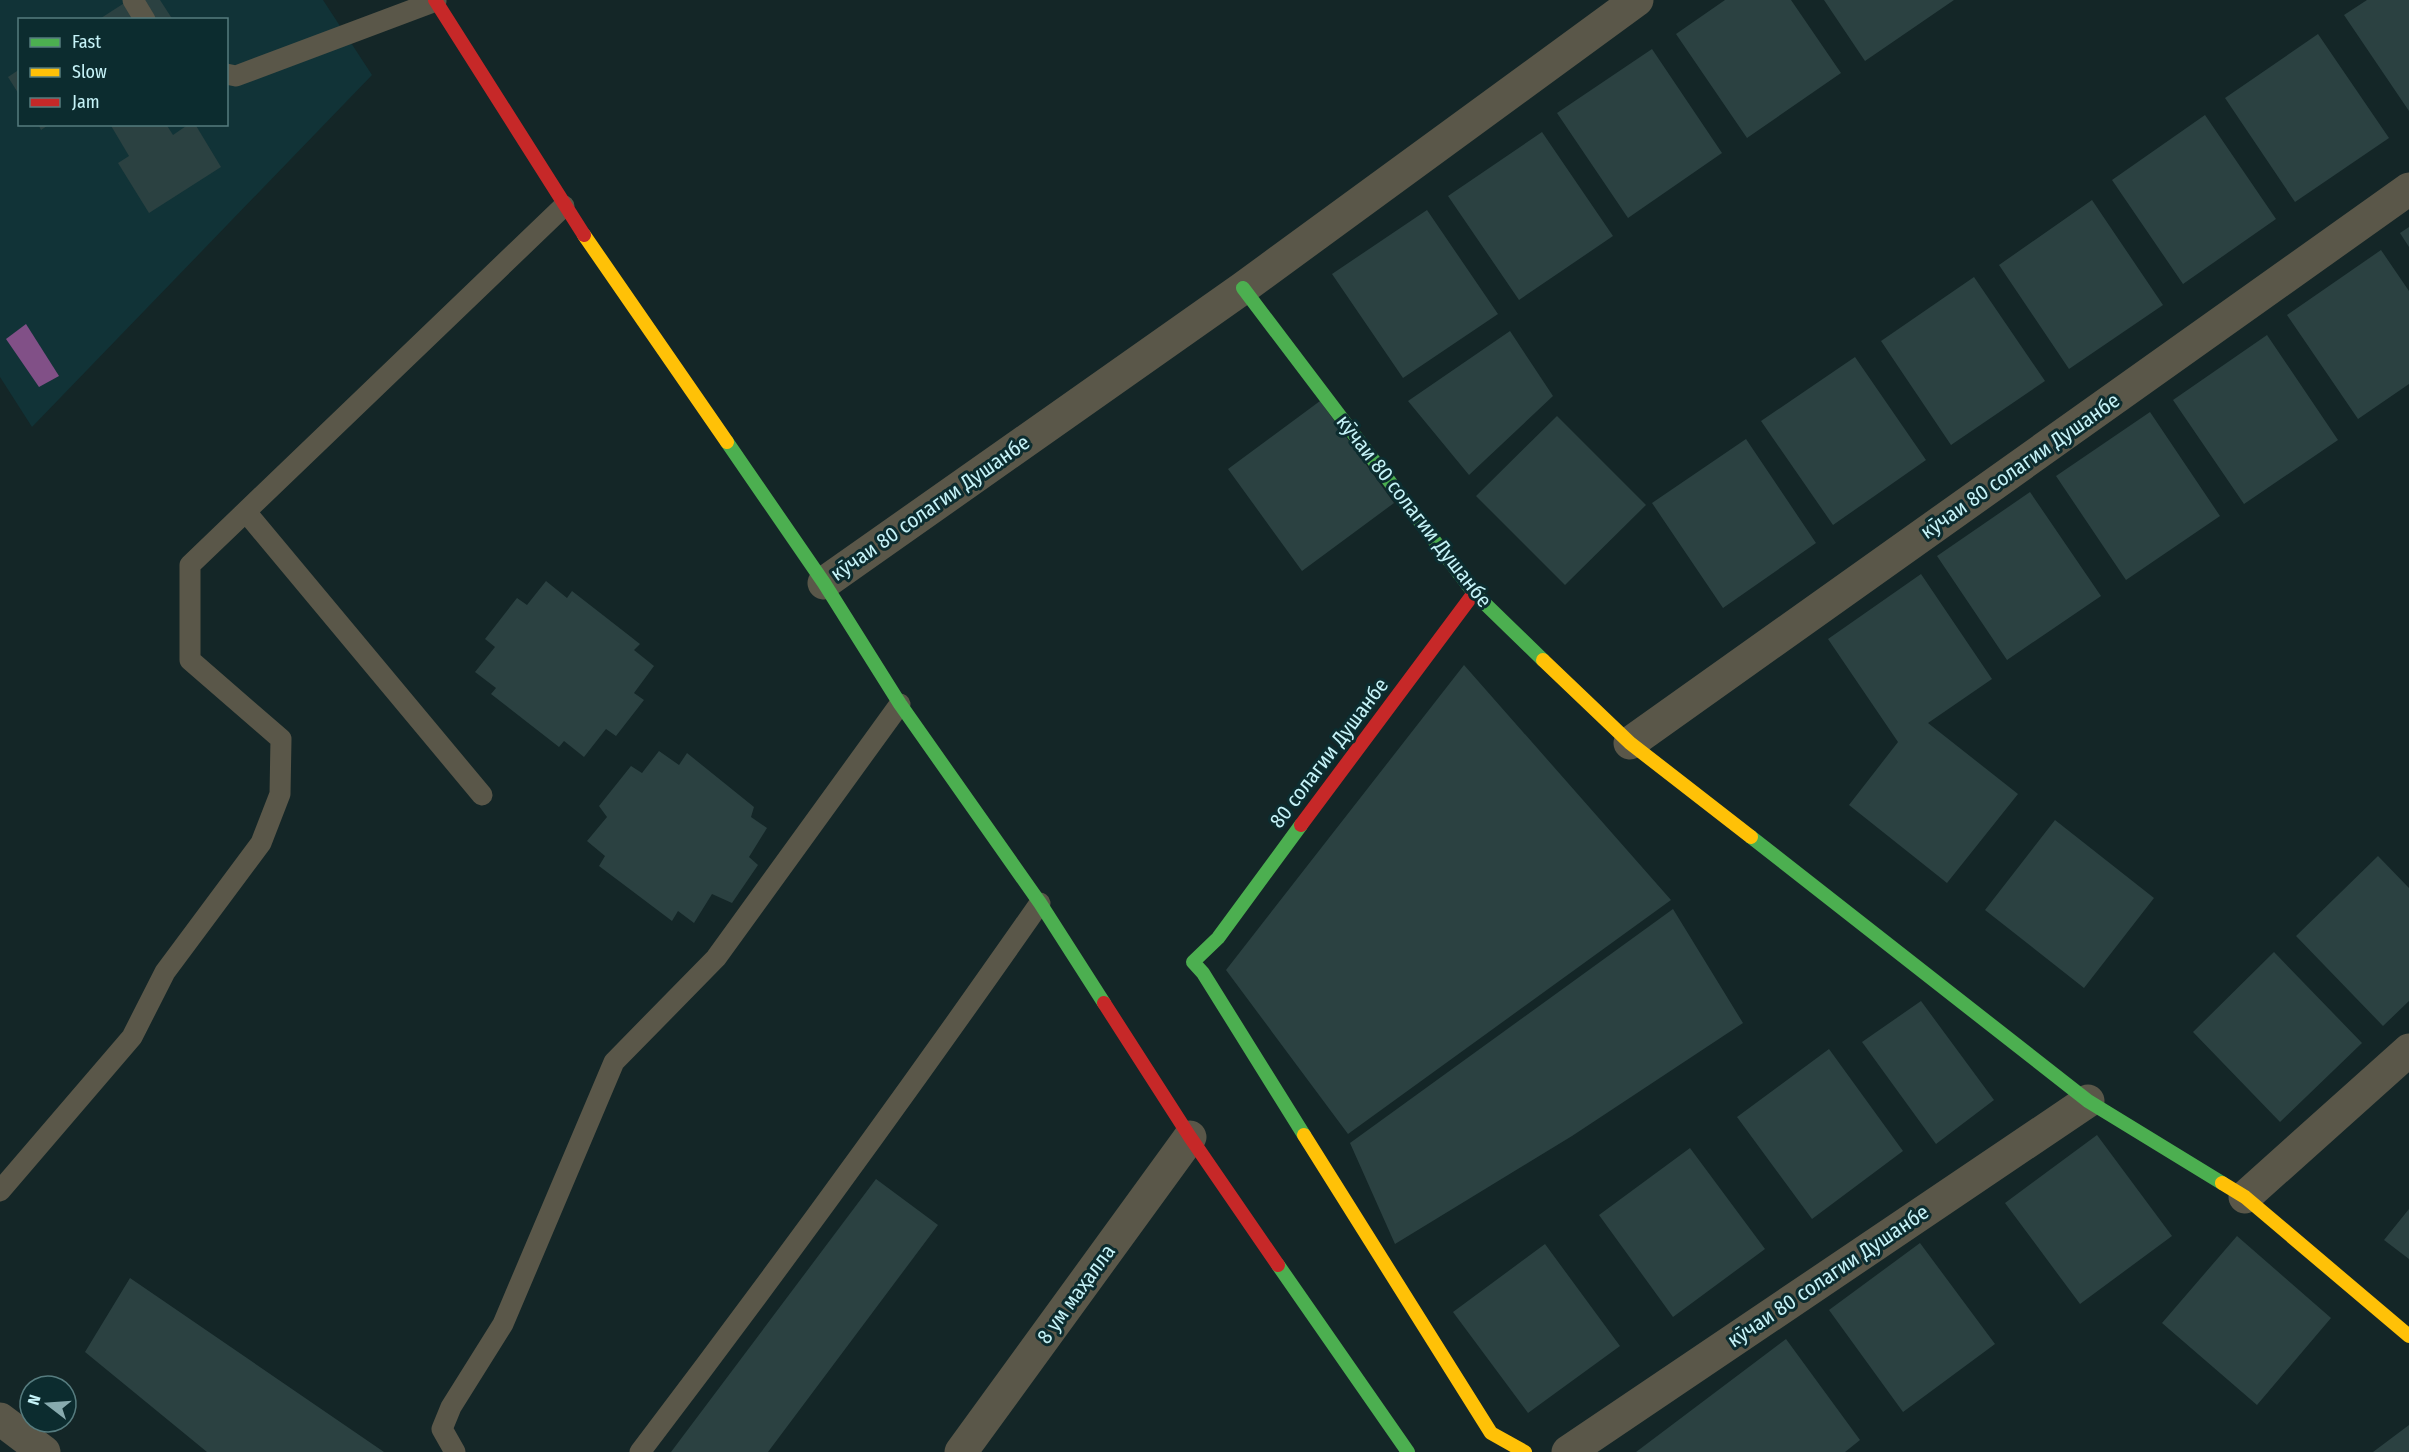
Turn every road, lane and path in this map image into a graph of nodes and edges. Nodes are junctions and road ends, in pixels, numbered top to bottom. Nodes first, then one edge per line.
1 (133, 0) edge
2 (436, 0) edge
3 (1637, 0) edge
4 (144, 18) edge
5 (228, 74) edge
6 (2409, 189) edge
7 (564, 206) junction
8 (1243, 288) junction
9 (246, 512) junction
10 (824, 583) junction
11 (1474, 593) junction
12 (900, 704) junction
13 (1630, 743) junction
14 (482, 795) dead end
15 (1040, 903) junction
16 (2409, 1050) edge
17 (2088, 1101) junction
18 (1190, 1137) junction
19 (0, 1191) edge
20 (2245, 1197) junction
21 (2409, 1336) edge
22 (0, 1419) edge
23 (44, 1452) edge
24 (455, 1452) edge
25 (640, 1452) edge
26 (961, 1452) edge
27 (1408, 1452) edge
28 (1525, 1452) edge
29 (1568, 1452) edge

1 - 4 lane
2 - 5 lane
2 - 7 street
3 - 8 street, кӯчаи 80 солагии Душанбе
6 - 13 street, кӯчаи 80 солагии Душанбе
7 - 9 lane
7 - 10 street
8 - 10 street, кӯчаи 80 солагии Душанбе
8 - 11 street, кӯчаи 80 солагии Душанбе
9 - 14 lane
9 - 19 lane
10 - 12 street
11 - 13 street, кӯчаи 80 солагии Душанбе
11 - 28 street, 80 солагии Душанбе
12 - 15 street
12 - 24 lane
13 - 17 street, кӯчаи 80 солагии Душанбе
15 - 18 street
15 - 25 lane
16 - 20 street
17 - 20 street, кӯчаи 80 солагии Душанбе
17 - 29 street, кӯчаи 80 солагии Душанбе
18 - 26 street, 8 ум маҳалла
18 - 27 street
20 - 21 street, кӯчаи 80 солагии Душанбе
22 - 23 street

